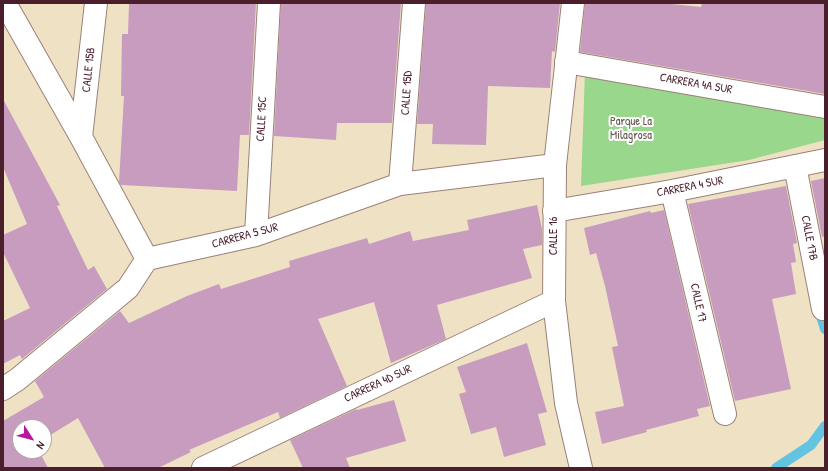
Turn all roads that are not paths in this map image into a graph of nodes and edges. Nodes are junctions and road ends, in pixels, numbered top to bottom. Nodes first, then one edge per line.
1 (4, 3) edge
2 (96, 3) edge
3 (269, 3) edge
4 (414, 3) edge
5 (573, 3) edge
6 (566, 62) junction
7 (825, 107) edge
8 (82, 137) junction
9 (825, 160) edge
10 (556, 165) junction
11 (795, 166) junction
12 (400, 184) junction
13 (672, 191) junction
14 (554, 211) junction
15 (256, 235) junction
16 (147, 259) junction
17 (554, 301) junction
18 (823, 309) dead end
19 (3, 389) edge
20 (725, 414) dead end
21 (202, 468) edge
22 (581, 468) edge

1 - 8 street
2 - 8 street, CALLE 15B
3 - 15 street, CALLE 15C
4 - 12 street, CALLE 15D
5 - 6 street, CALLE 16
6 - 7 street, CARRERA 4A SUR
6 - 10 street, CALLE 16
8 - 16 street
9 - 11 street, CARRERA 4 SUR
10 - 12 street, CARRERA 5 SUR
10 - 14 street, CALLE 16
11 - 13 street, CARRERA 4 SUR
11 - 18 street, CALLE 17B
12 - 15 street, CARRERA 5 SUR
13 - 14 street, CARRERA 4 SUR
13 - 20 street, CALLE 17
14 - 17 street, CALLE 16
15 - 16 street, CARRERA 5 SUR
16 - 19 street
17 - 21 street, CARRERA 4D SUR
17 - 22 street, CALLE 16

